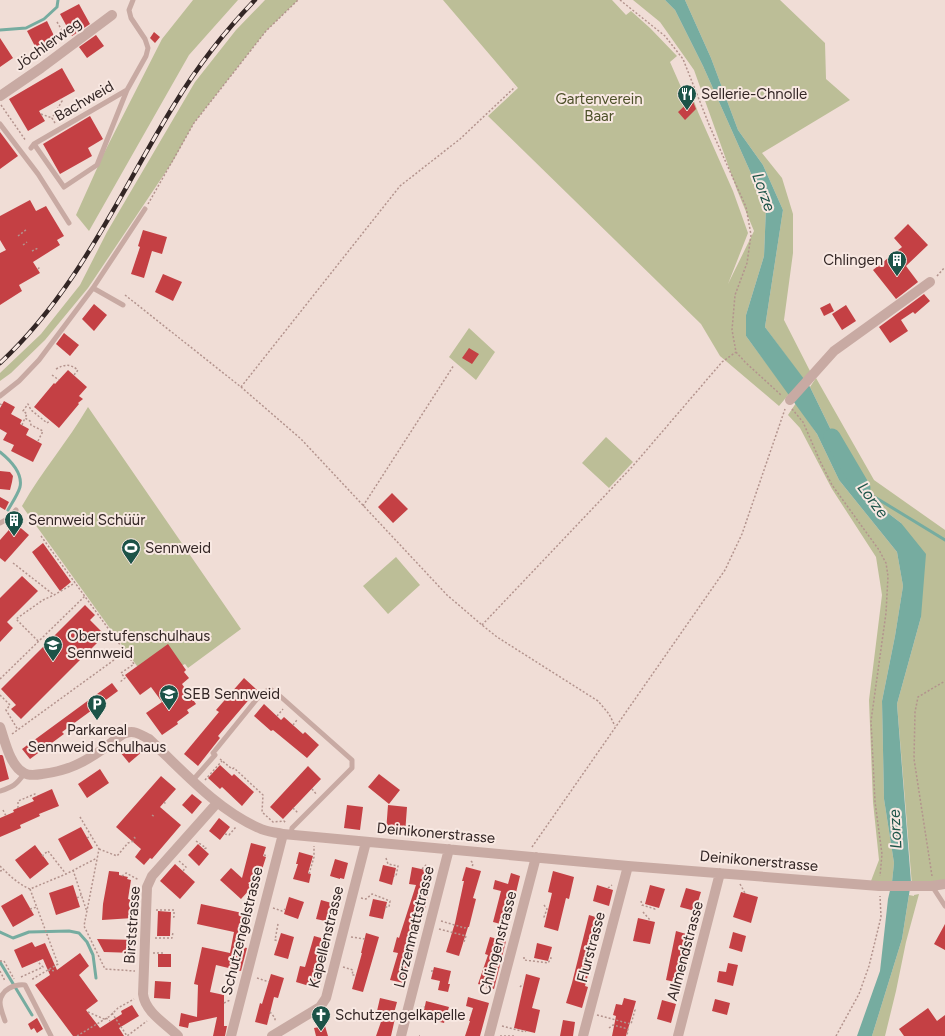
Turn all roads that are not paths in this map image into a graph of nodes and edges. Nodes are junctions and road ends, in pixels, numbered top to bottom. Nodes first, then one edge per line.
1 (133, 0) edge
2 (112, 15) dead end
3 (127, 90) junction
4 (0, 96) edge
5 (0, 124) edge
6 (34, 144) junction
7 (31, 148) road end
8 (145, 209) road end
9 (69, 223) dead end
10 (930, 282) dead end
11 (93, 288) junction
12 (123, 305) dead end
13 (0, 396) edge
14 (789, 402) road end
15 (16, 510) dead end
16 (0, 523) edge
17 (0, 728) edge
18 (24, 774) junction
19 (196, 783) junction
20 (0, 791) edge
21 (217, 803) junction
22 (288, 832) junction
23 (366, 842) junction
24 (449, 849) junction
25 (532, 857) junction
26 (628, 866) junction
27 (720, 873) junction
28 (945, 884) edge
29 (932, 886) junction
30 (945, 906) edge
31 (5, 1021) dead end
32 (51, 1036) edge
33 (178, 1036) edge
34 (231, 1036) edge
35 (272, 1036) edge
36 (401, 1036) edge
37 (489, 1036) edge
38 (583, 1036) edge
39 (678, 1036) edge

1 - 3 lane, Bachweid
2 - 4 street, Jöchlerweg
3 - 6 lane, Bachweid
3 - 6 lane
5 - 9 lane
6 - 7 lane, Bachweid
8 - 11 lane
10 - 14 street
11 - 12 lane
11 - 13 lane
15 - 16 lane
17 - 18 street
18 - 19 street, Deinikonerstrasse
18 - 20 lane
19 - 21 street, Deinikonerstrasse
19 - 22 lane
21 - 22 street, Deinikonerstrasse
21 - 33 street, Birststrasse
22 - 23 street, Deinikonerstrasse
22 - 34 street, Schutzengelstrasse
23 - 24 street, Deinikonerstrasse
23 - 35 street, Kapellenstrasse
24 - 25 street, Deinikonerstrasse
24 - 36 street, Lorzenmattstrasse
25 - 26 street, Deinikonerstrasse
25 - 37 street, Chlingenstrasse
26 - 27 street, Deinikonerstrasse
26 - 38 street, Flurstrasse
27 - 29 street, Deinikonerstrasse
27 - 39 street, Allmendstrasse
28 - 29 street, Deinikonerstrasse
29 - 30 lane
31 - 32 lane

